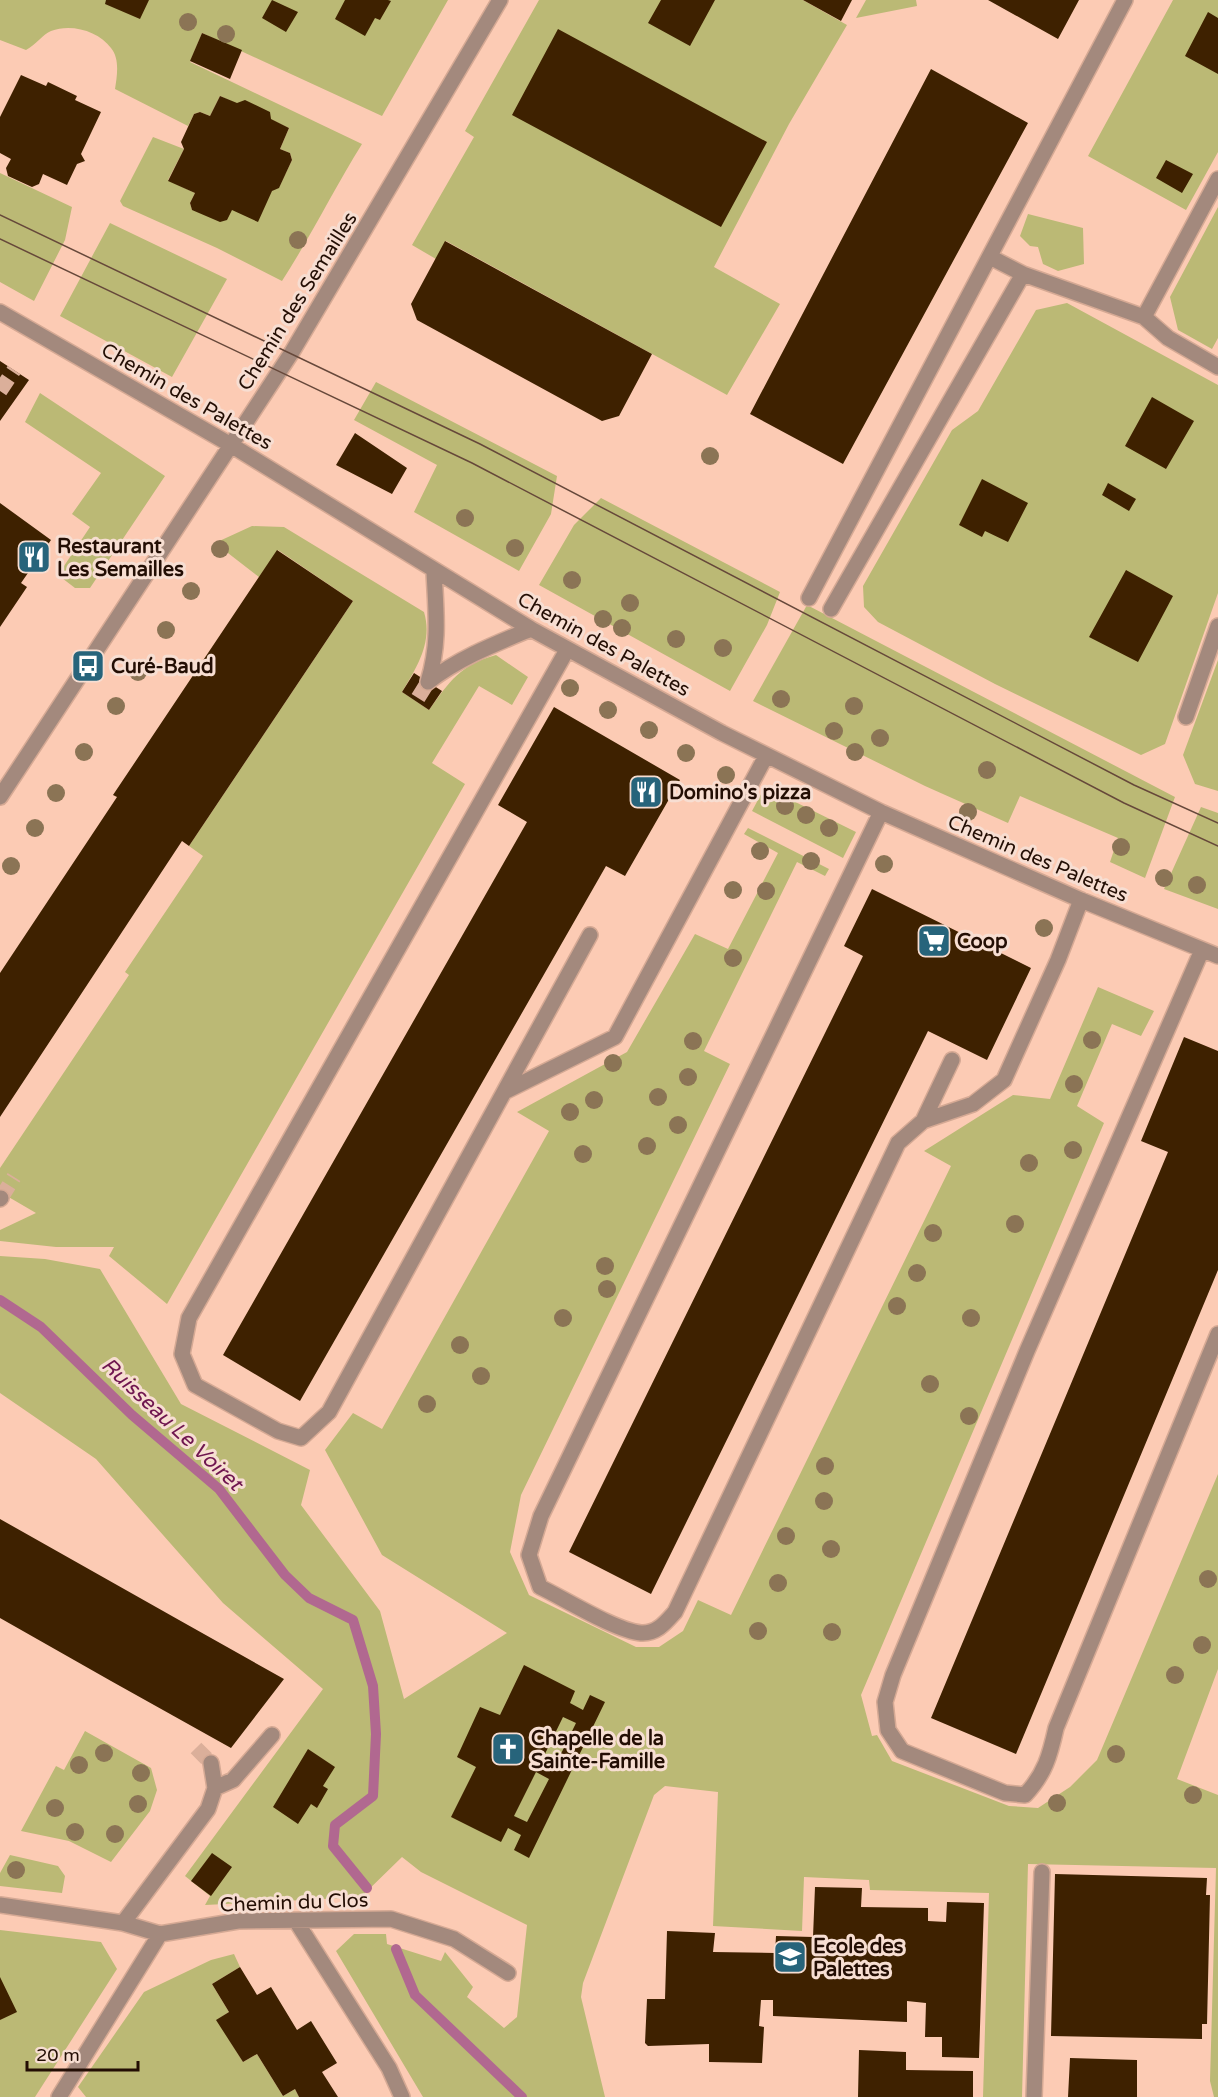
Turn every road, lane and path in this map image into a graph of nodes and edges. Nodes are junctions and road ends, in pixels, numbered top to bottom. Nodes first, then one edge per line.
1 (500, 0) edge
2 (1125, 0) edge
3 (1218, 179) edge
4 (990, 257) junction
5 (1023, 274) junction
6 (0, 312) edge
7 (1144, 317) junction
8 (1218, 367) edge
9 (231, 445) junction
10 (434, 572) junction
11 (808, 598) dead end
12 (831, 609) dead end
13 (1218, 626) edge
14 (531, 629) junction
15 (567, 650) junction
16 (1186, 717) dead end
17 (766, 756) junction
18 (0, 797) edge
19 (881, 812) junction
20 (1081, 900) junction
21 (590, 935) dead end
22 (1202, 950) junction
23 (1218, 956) edge
24 (952, 1060) dead end
25 (504, 1092) junction
26 (923, 1121) junction
27 (1218, 1334) edge
28 (272, 1736) dead end
29 (211, 1763) tunnel mouth
30 (215, 1788) junction
31 (1042, 1872) dead end
32 (0, 1905) edge
33 (296, 1921) junction
34 (123, 1923) junction
35 (160, 1934) junction
36 (508, 1973) dead end
37 (59, 2097) edge
38 (402, 2097) edge
39 (1034, 2097) edge

1 - 9 street, Chemin des Semailles
2 - 4 street
3 - 7 street
4 - 5 street
4 - 11 street
5 - 7 street
5 - 12 street
6 - 9 street, Chemin des Palettes
7 - 8 street
9 - 10 street, Chemin des Palettes
9 - 18 street, Chemin des Semailles
10 - 14 street, Chemin des Palettes
10 - 14 street
13 - 16 street
14 - 15 street, Chemin des Palettes
15 - 17 street, Chemin des Palettes
15 - 25 street
17 - 19 street, Chemin des Palettes
17 - 25 street
19 - 20 street, Chemin des Palettes
19 - 26 street
20 - 22 street, Chemin des Palettes
20 - 26 street
21 - 25 street
22 - 23 street, Chemin des Palettes
22 - 27 street
24 - 26 street
28 - 30 street
29 - 30 street
30 - 34 street
31 - 39 street
32 - 34 street, Chemin du Clos
33 - 35 street, Chemin du Clos
33 - 36 street, Chemin du Clos
33 - 38 street
34 - 35 street, Chemin du Clos
35 - 37 street

